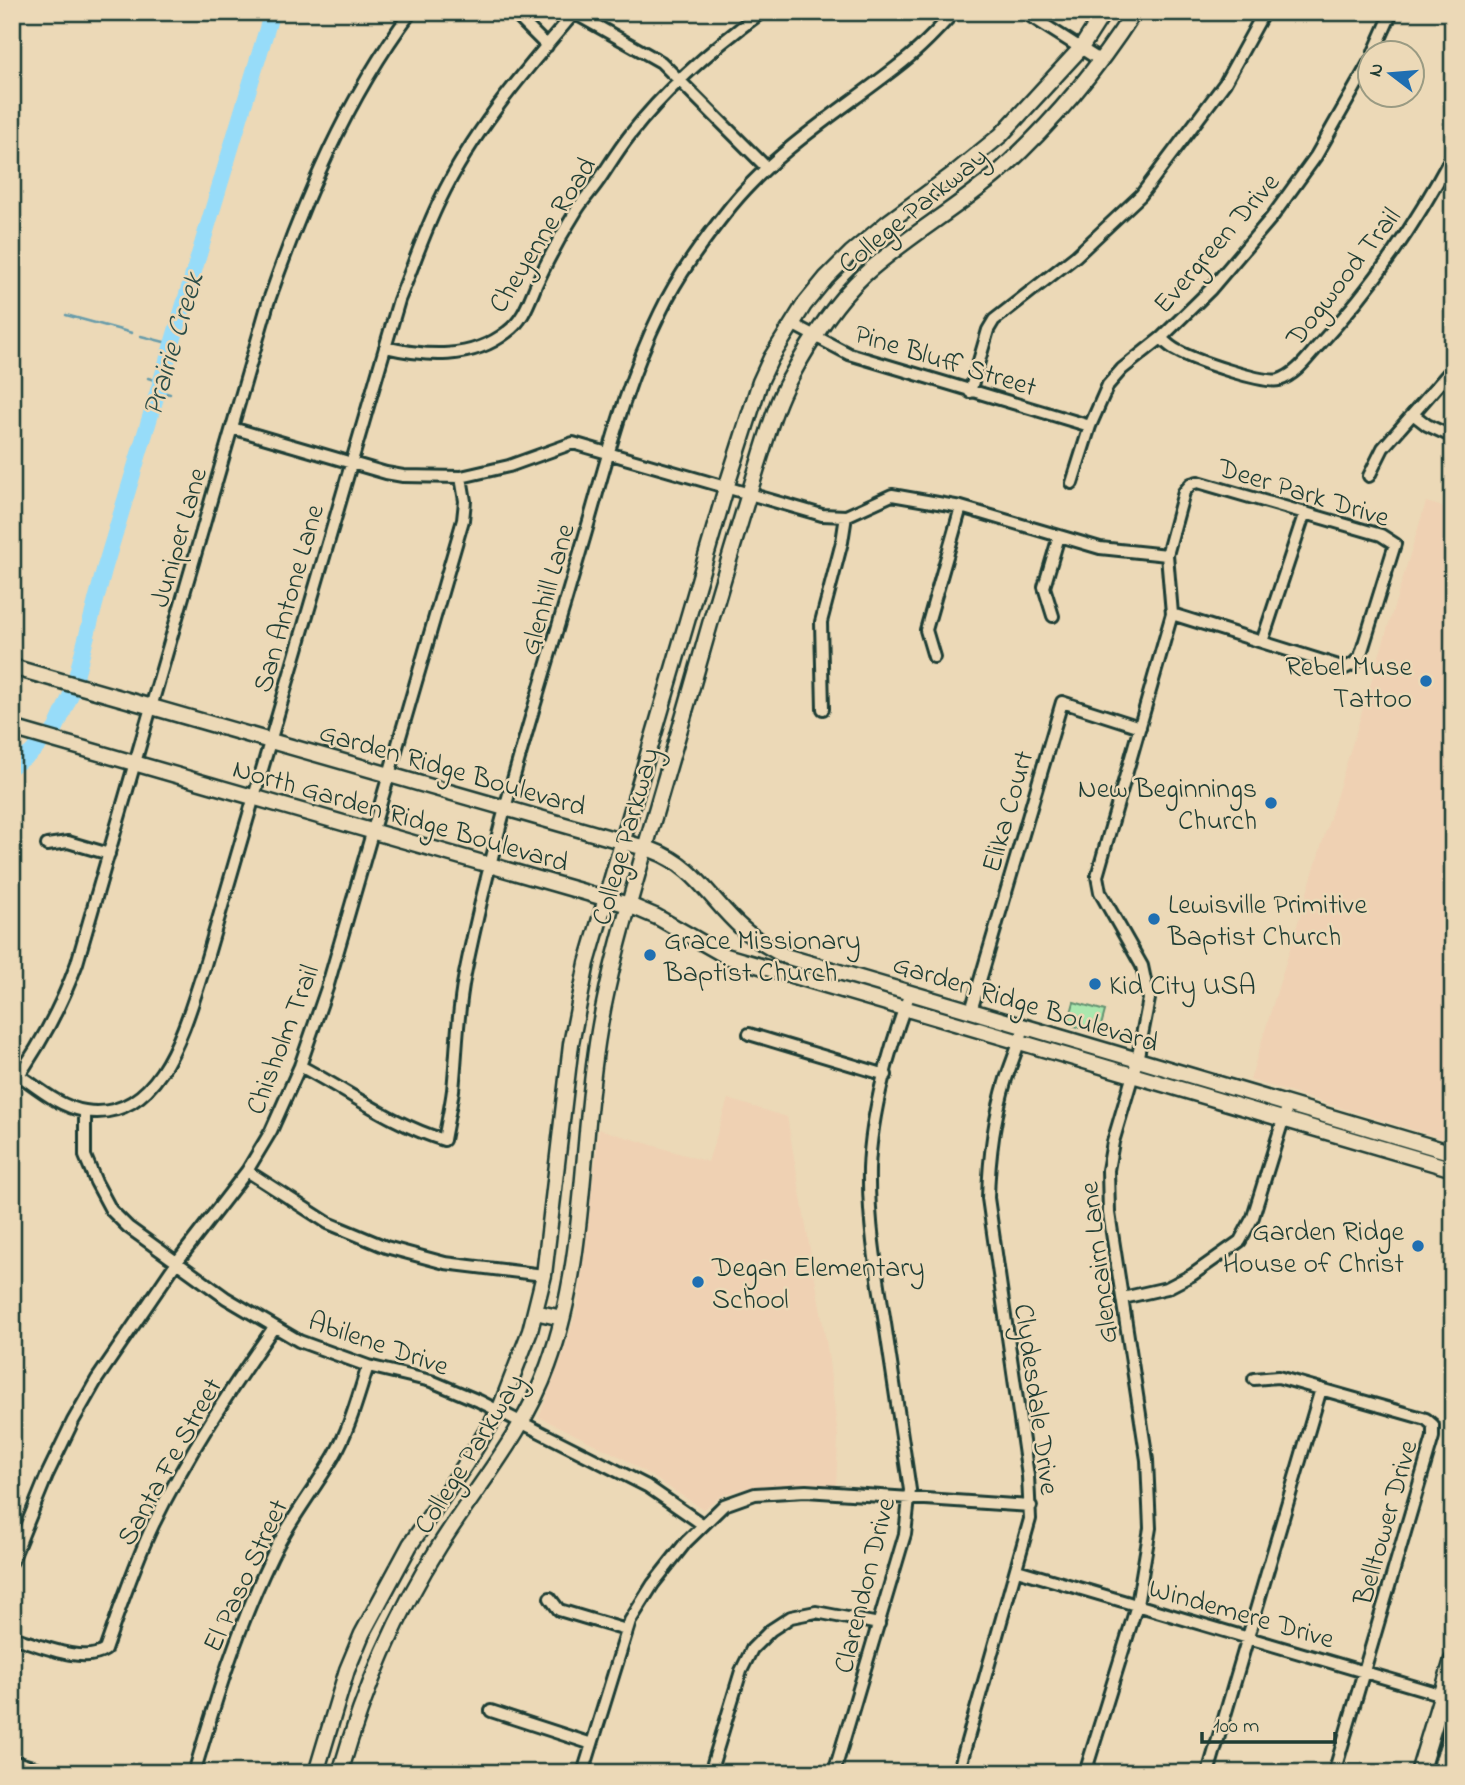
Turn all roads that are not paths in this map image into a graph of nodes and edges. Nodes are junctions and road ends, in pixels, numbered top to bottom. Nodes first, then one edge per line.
1 (411, 12) edge
2 (513, 12) edge
3 (762, 12) edge
4 (954, 12) edge
5 (1024, 12) edge
6 (1104, 12) edge
7 (1134, 12) edge
8 (1264, 12) edge
9 (1392, 12) edge
10 (575, 13) edge
11 (1380, 38) edge
12 (547, 46) junction
13 (1081, 48) junction
14 (1101, 61) junction
15 (680, 81) junction
16 (1356, 86) edge
17 (1453, 154) edge
18 (767, 169) junction
19 (792, 324) junction
20 (815, 337) junction
21 (1161, 338) junction
22 (385, 347) junction
23 (1453, 368) edge
24 (970, 392) junction
25 (1414, 415) junction
26 (1090, 426) junction
27 (232, 428) junction
28 (1453, 437) edge
29 (610, 453) junction
30 (351, 462) junction
31 (1369, 476) dead end
32 (461, 477) junction
33 (1198, 482) joint
34 (1072, 483) dead end
35 (726, 488) junction
36 (748, 495) junction
37 (961, 507) junction
38 (1305, 512) junction
39 (846, 516) junction
40 (1059, 536) junction
41 (1167, 555) junction
42 (1172, 614) junction
43 (1053, 616) dead end
44 (1262, 642) junction
45 (934, 657) dead end
46 (12, 667) edge
47 (151, 707) junction
48 (823, 709) dead end
49 (1140, 727) junction
50 (12, 728) edge
51 (269, 741) junction
52 (135, 763) junction
53 (390, 775) junction
54 (253, 797) junction
55 (505, 809) junction
56 (372, 831) junction
57 (624, 842) junction
58 (47, 845) dead end
59 (645, 849) junction
60 (109, 854) junction
61 (490, 866) junction
62 (606, 899) junction
63 (629, 905) junction
64 (910, 993) junction
65 (904, 1009) junction
66 (971, 1011) junction
67 (1024, 1027) junction
68 (749, 1034) dead end
69 (1019, 1043) junction
70 (1137, 1061) junction
71 (300, 1066) junction
72 (886, 1075) junction
73 (1133, 1077) junction
74 (16, 1080) edge
75 (1288, 1104) junction
76 (85, 1111) junction
77 (1284, 1120) junction
78 (1387, 1133) junction
79 (1382, 1149) junction
80 (1453, 1153) edge
81 (1453, 1169) edge
82 (247, 1171) junction
83 (176, 1263) junction
84 (544, 1275) junction
85 (1123, 1298) junction
86 (535, 1312) junction
87 (562, 1318) junction
88 (274, 1327) junction
89 (368, 1366) junction
90 (1254, 1379) dead end
91 (1321, 1389) junction
92 (499, 1411) junction
93 (1441, 1415) dead end
94 (520, 1422) junction
95 (1433, 1425) junction
96 (910, 1498) junction
97 (1031, 1506) junction
98 (702, 1524) junction
99 (12, 1561) edge
100 (1017, 1570) junction
101 (550, 1598) dead end
102 (1137, 1605) junction
103 (879, 1624) junction
104 (626, 1630) junction
105 (12, 1637) edge
106 (1248, 1638) junction
107 (1453, 1661) edge
108 (1364, 1672) junction
109 (1447, 1696) edge
110 (491, 1711) dead end
111 (1453, 1733) edge
112 (592, 1744) junction
113 (12, 1761) edge
114 (52, 1773) edge
115 (194, 1773) edge
116 (316, 1773) edge
117 (340, 1773) edge
118 (583, 1773) edge
119 (710, 1773) edge
120 (834, 1773) edge
121 (958, 1773) edge
122 (1085, 1773) edge
123 (1208, 1773) edge
124 (1334, 1773) edge
125 (1419, 1773) edge
126 (1440, 1773) edge

1 - 27 street, Juniper Lane
2 - 12 street
3 - 15 street, Cheyenne Road
4 - 18 street, Glenhill Lane
5 - 13 street
6 - 13 main road, College Parkway
7 - 14 main road, College Parkway
8 - 24 street
9 - 11 street
10 - 12 street, San Antone Lane
10 - 15 street
12 - 22 street, San Antone Lane
13 - 14 street
13 - 19 main road, College Parkway
14 - 20 main road, College Parkway
15 - 18 street
15 - 22 street, Cheyenne Road
16 - 21 street, Evergreen Drive
17 - 21 street, Dogwood Trail
18 - 29 street, Glenhill Lane
19 - 20 street, Pine Bluff Street
19 - 35 main road, College Parkway
20 - 24 street, Pine Bluff Street
20 - 36 main road, College Parkway
21 - 26 street, Evergreen Drive
22 - 30 street, San Antone Lane
23 - 25 street
24 - 26 street, Pine Bluff Street
25 - 28 street
25 - 31 street
26 - 34 street, Evergreen Drive
27 - 30 street
27 - 47 street, Juniper Lane
29 - 32 street
29 - 35 street
29 - 55 street, Glenhill Lane
30 - 32 street
30 - 51 street, San Antone Lane
32 - 53 street, Chisholm Trail
33 - 38 street, Deer Park Drive
33 - 41 street, Glencairn Lane
35 - 36 street
35 - 57 main road, College Parkway
36 - 39 street
36 - 59 main road, College Parkway
37 - 39 street
37 - 40 street
37 - 45 street
38 - 44 street
38 - 44 street, Deer Park Drive
39 - 48 street
40 - 41 street
40 - 43 street
41 - 42 street, Glencairn Lane
42 - 44 street
42 - 49 street, Glencairn Lane
46 - 47 main road, Garden Ridge Boulevard
47 - 51 main road, Garden Ridge Boulevard
47 - 52 street, Juniper Lane
49 - 66 street, Elika Court
49 - 70 street, Glencairn Lane
50 - 52 main road, North Garden Ridge Boulevard
51 - 53 main road, Garden Ridge Boulevard
51 - 54 street, San Antone Lane
52 - 54 main road, North Garden Ridge Boulevard
52 - 60 street, Juniper Lane
53 - 55 main road, Garden Ridge Boulevard
53 - 56 street, Chisholm Trail
54 - 56 main road, North Garden Ridge Boulevard
54 - 76 street, San Antone Lane
55 - 57 main road, Garden Ridge Boulevard
55 - 61 street, Glenhill Lane
56 - 61 main road, North Garden Ridge Boulevard
56 - 71 street, Chisholm Trail
57 - 59 main road, Garden Ridge Boulevard
57 - 62 main road, College Parkway
58 - 60 street
59 - 63 main road, College Parkway
59 - 64 main road, Garden Ridge Boulevard
60 - 74 street, Juniper Lane
61 - 62 main road, North Garden Ridge Boulevard
61 - 71 street, Glenhill Lane
62 - 63 main road, North Garden Ridge Boulevard
62 - 84 main road, College Parkway
63 - 65 main road, North Garden Ridge Boulevard
63 - 87 main road, College Parkway
64 - 65 street, Clarendon Drive
64 - 66 main road, Garden Ridge Boulevard
65 - 69 main road, North Garden Ridge Boulevard
65 - 72 street, Clarendon Drive
66 - 67 main road, Garden Ridge Boulevard
67 - 69 street, Clydesdale Drive
67 - 70 main road, Garden Ridge Boulevard
68 - 72 street
69 - 73 main road, North Garden Ridge Boulevard
69 - 97 street, Clydesdale Drive
70 - 73 street, Glencairn Lane
70 - 75 main road, Garden Ridge Boulevard
71 - 82 street, Chisholm Trail
72 - 96 street, Clarendon Drive
73 - 77 main road, North Garden Ridge Boulevard
73 - 85 street, Glencairn Lane
74 - 76 street, San Antone Lane
75 - 77 street
75 - 78 main road, Garden Ridge Boulevard
76 - 83 street, Abilene Drive
77 - 79 main road, North Garden Ridge Boulevard
77 - 85 street
78 - 79 main road
78 - 80 main road, Garden Ridge Boulevard
79 - 81 main road, North Garden Ridge Boulevard
82 - 83 street, Chisholm Trail
82 - 84 street
83 - 88 street, Abilene Drive
83 - 99 street, Chisholm Trail
84 - 86 main road, College Parkway
85 - 102 street, Glencairn Lane
86 - 87 main road
86 - 92 main road, College Parkway
87 - 94 main road, College Parkway
88 - 89 street, Abilene Drive
88 - 105 street, Santa Fe Street
89 - 92 street, Abilene Drive
89 - 115 street, El Paso Street
90 - 91 street
91 - 95 street
91 - 106 street
92 - 94 street, Abilene Drive
92 - 116 main road, College Parkway
93 - 95 street
94 - 98 street, Abilene Drive
94 - 117 main road, College Parkway
95 - 108 street, Belltower Drive
96 - 97 street
96 - 98 street
96 - 103 street, Clarendon Drive
97 - 100 street, Clydesdale Drive
98 - 104 street
100 - 102 street, Windemere Drive
100 - 121 street, Clydesdale Drive
101 - 104 street
102 - 106 street, Windemere Drive
102 - 122 street, Glencairn Lane
103 - 119 street
103 - 120 street, Clarendon Drive
104 - 112 street
106 - 108 street, Windemere Drive
106 - 123 street
107 - 109 main road
108 - 109 street, Windemere Drive
108 - 124 street, Belltower Drive
109 - 125 main road
110 - 112 street
111 - 126 main road
112 - 118 street
113 - 114 street

